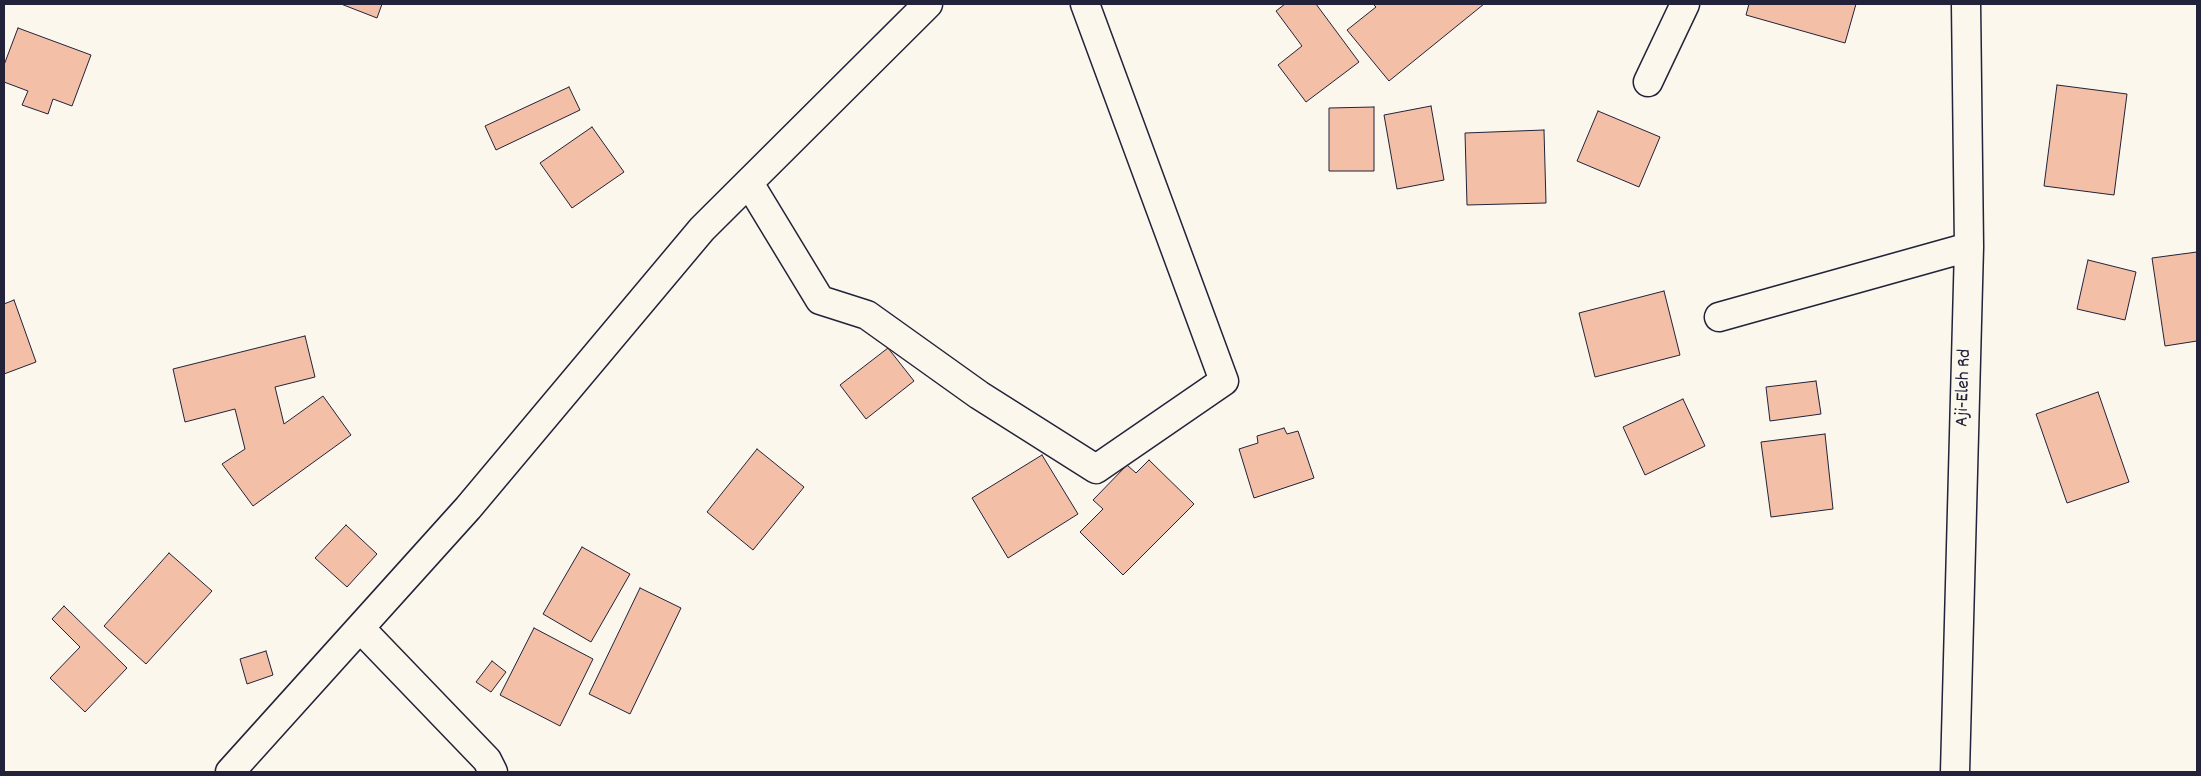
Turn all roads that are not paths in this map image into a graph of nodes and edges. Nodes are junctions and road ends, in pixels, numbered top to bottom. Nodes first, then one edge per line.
1 (928, 4) edge
2 (1085, 4) edge
3 (1685, 4) edge
4 (1966, 4) edge
5 (1648, 82) dead end
6 (749, 183) junction
7 (1969, 247) junction
8 (1719, 317) dead end
9 (360, 628) junction
10 (230, 772) edge
11 (494, 772) edge
12 (1955, 772) edge

1 - 6 street
2 - 6 street
3 - 5 street
4 - 7 street, Aji-Eleh Rd
6 - 9 street
7 - 8 street
7 - 12 street, Aji-Eleh Rd
9 - 10 street
9 - 11 street

